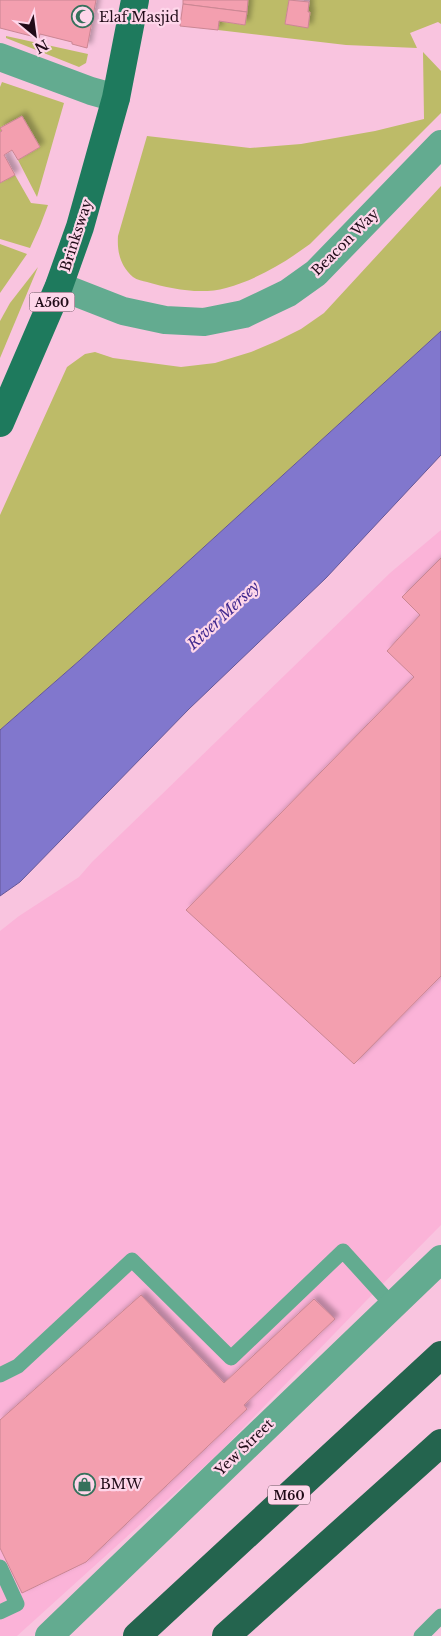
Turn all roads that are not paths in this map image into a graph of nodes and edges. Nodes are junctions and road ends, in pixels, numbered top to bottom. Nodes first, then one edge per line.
1 (135, 0) edge
2 (0, 57) edge
3 (116, 98) junction
4 (441, 144) edge
5 (58, 286) junction
6 (0, 423) edge
7 (441, 1259) edge
8 (392, 1305) junction
9 (441, 1355) edge
10 (0, 1375) edge
11 (441, 1443) edge
12 (0, 1567) edge
13 (0, 1612) edge
14 (441, 1616) edge
15 (49, 1636) edge
16 (137, 1636) edge
17 (226, 1636) edge
18 (421, 1636) edge

1 - 3 main road, A560
2 - 3 street
3 - 5 main road, Brinksway / A560
4 - 5 street, Beacon Way
5 - 6 main road, Brinksway / A560
7 - 8 street, Yew Street
8 - 10 lane
8 - 15 street, Yew Street
9 - 16 highway, M60
11 - 17 highway
12 - 13 lane
14 - 18 lane

